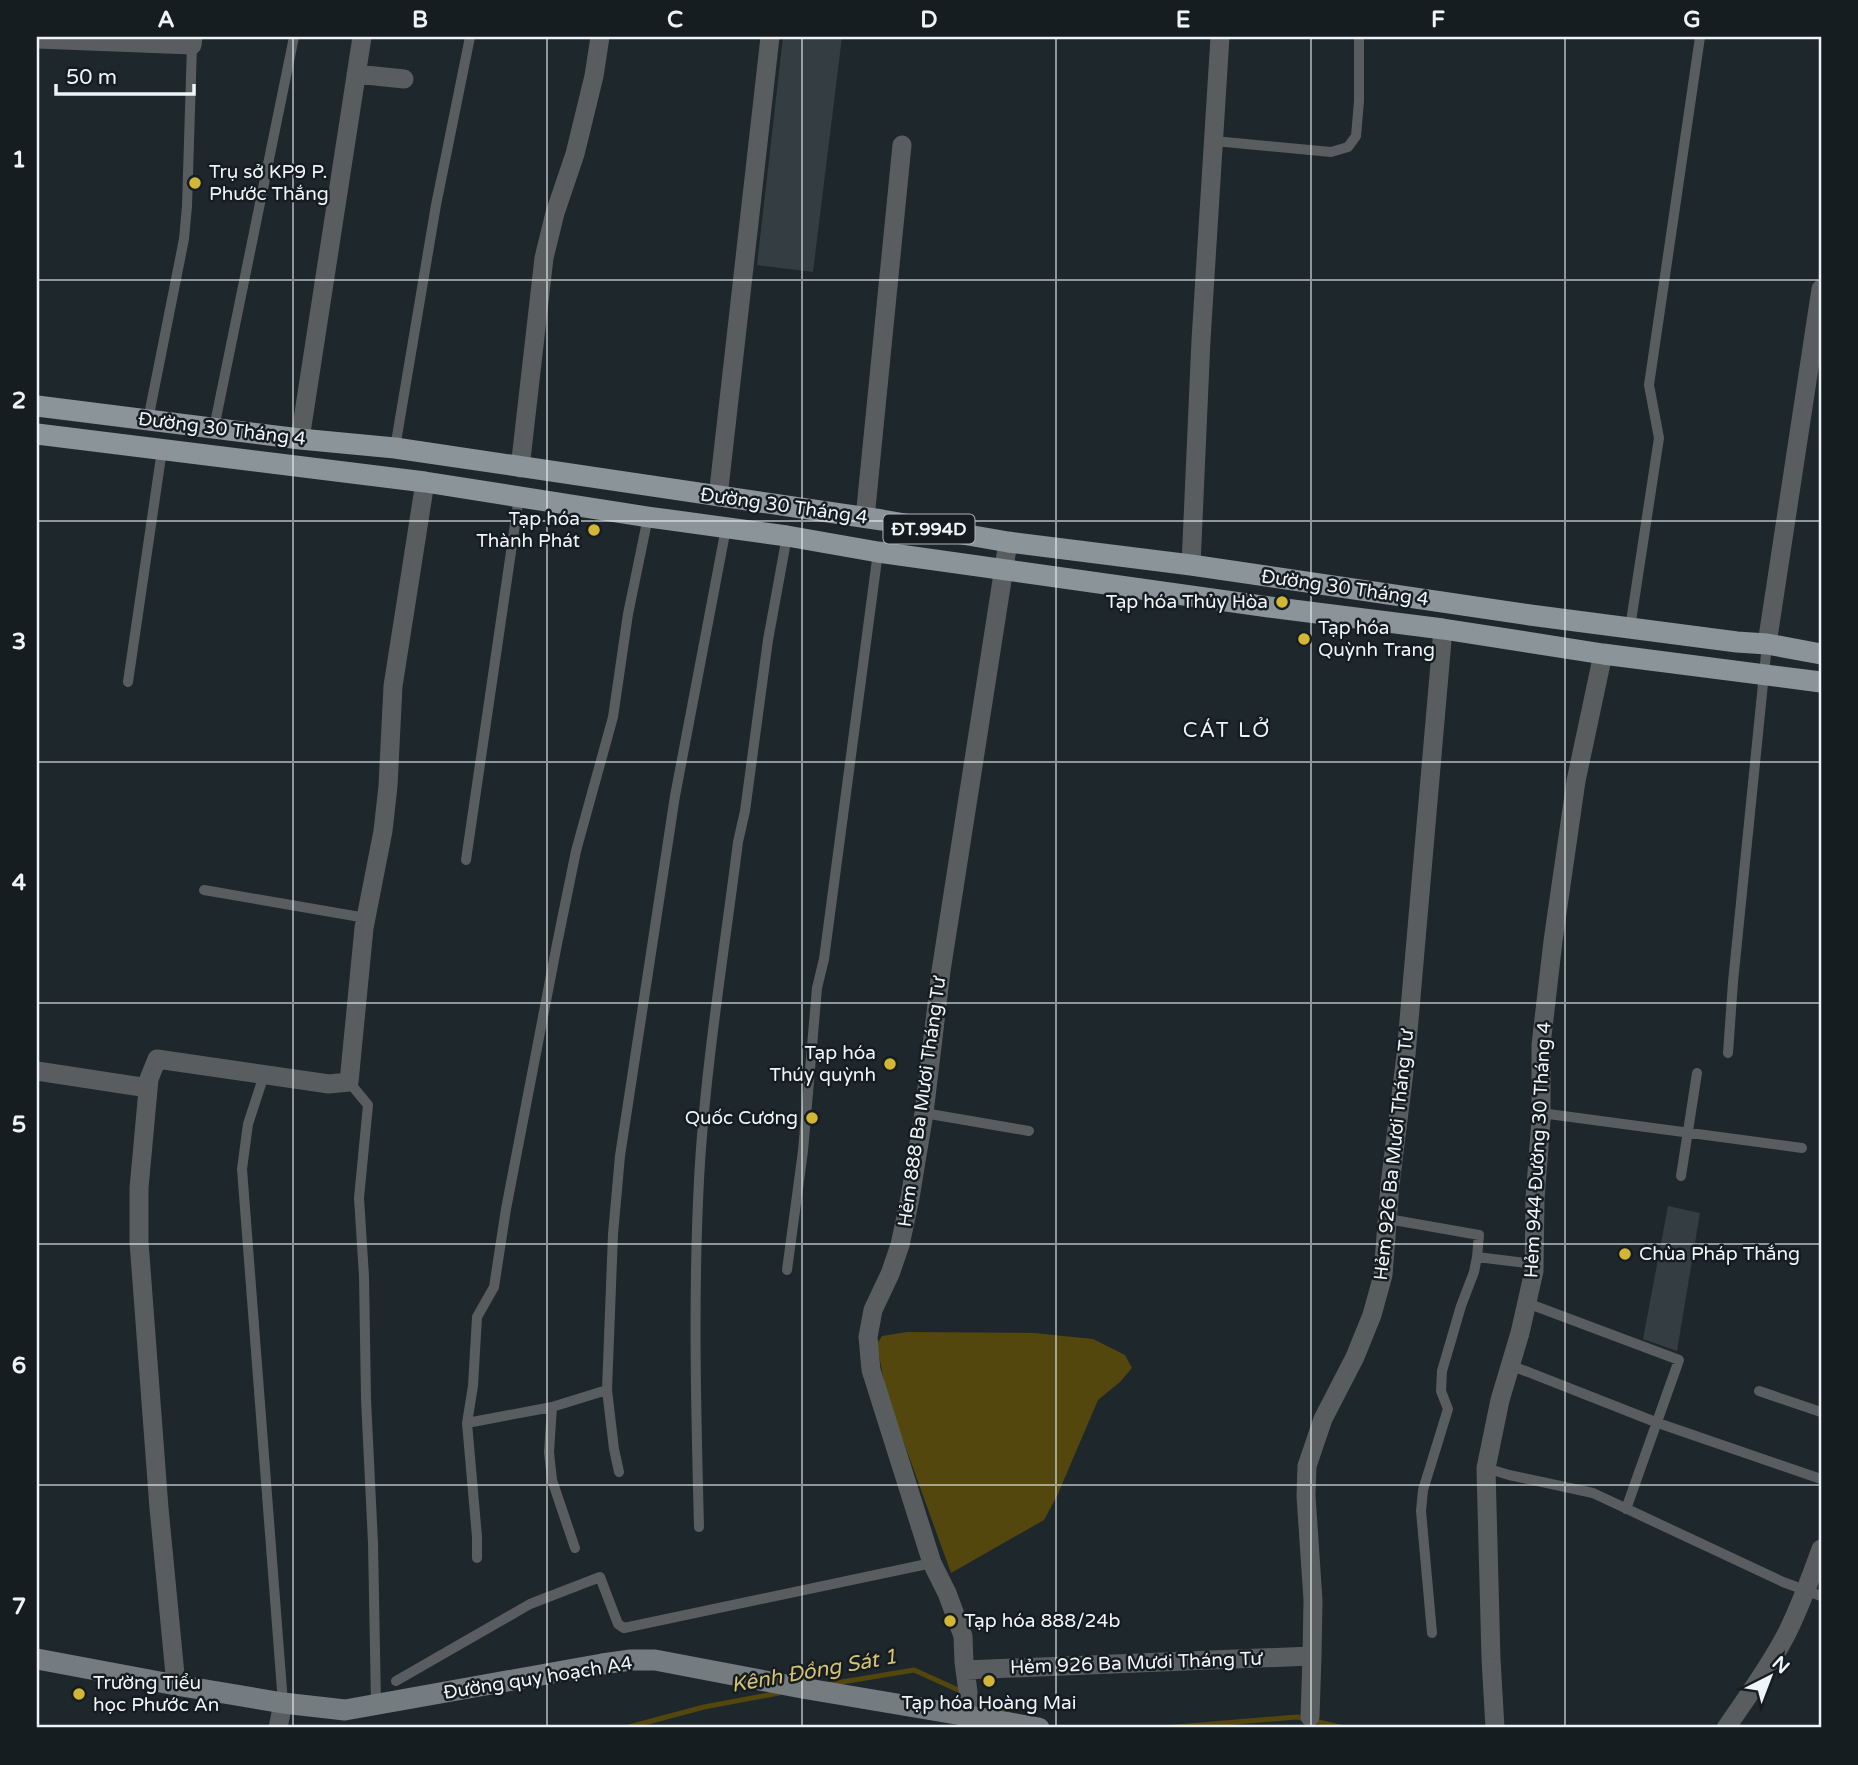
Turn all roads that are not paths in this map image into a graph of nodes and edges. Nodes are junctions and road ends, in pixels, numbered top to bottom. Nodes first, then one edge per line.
1 (294, 37) edge
2 (362, 37) edge
3 (470, 37) edge
4 (600, 37) edge
5 (770, 37) edge
6 (1220, 37) edge
7 (1359, 37) edge
8 (1700, 37) edge
9 (37, 39) edge
10 (193, 41) edge
11 (356, 74) junction
12 (404, 79) dead end
13 (1214, 141) junction
14 (902, 145) dead end
15 (1821, 289) edge
16 (37, 405) edge
17 (148, 421) junction
18 (214, 428) junction
19 (37, 434) edge
20 (300, 439) junction
21 (162, 449) junction
22 (395, 449) junction
23 (520, 468) junction
24 (425, 482) junction
25 (519, 496) junction
26 (718, 497) junction
27 (648, 517) junction
28 (865, 518) junction
29 (727, 527) junction
30 (787, 536) junction
31 (1008, 542) junction
32 (878, 552) junction
33 (1191, 565) junction
34 (1004, 569) junction
35 (1189, 596) junction
36 (1630, 628) junction
37 (1443, 629) junction
38 (1767, 644) junction
39 (1821, 653) edge
40 (1603, 654) junction
41 (1764, 674) junction
42 (128, 682) dead end
43 (1821, 682) edge
44 (466, 860) dead end
45 (204, 890) dead end
46 (366, 918) junction
47 (1728, 1053) dead end
48 (37, 1071) edge
49 (1697, 1073) dead end
50 (264, 1075) junction
51 (349, 1082) junction
52 (148, 1088) junction
53 (924, 1113) junction
54 (1541, 1113) junction
55 (1029, 1130) dead end
56 (1687, 1133) junction
57 (1802, 1148) dead end
58 (1681, 1176) dead end
59 (1388, 1219) junction
60 (1477, 1257) junction
61 (1534, 1264) junction
62 (787, 1270) dead end
63 (1527, 1303) junction
64 (1510, 1365) junction
65 (607, 1390) junction
66 (1759, 1391) dead end
67 (552, 1407) junction
68 (1821, 1412) edge
69 (467, 1423) junction
70 (1658, 1423) junction
71 (1486, 1468) junction
72 (619, 1472) dead end
73 (1821, 1479) edge
74 (1626, 1509) junction
75 (699, 1527) dead end
76 (575, 1548) dead end
77 (1821, 1549) edge
78 (477, 1558) dead end
79 (932, 1563) junction
80 (1814, 1593) edge
81 (1432, 1633) dead end
82 (1312, 1656) junction
83 (37, 1659) edge
84 (965, 1670) junction
85 (396, 1681) dead end
86 (176, 1685) junction
87 (283, 1703) junction
88 (376, 1706) junction
89 (1310, 1717) dead end
90 (967, 1723) edge
91 (278, 1728) edge
92 (1039, 1728) edge
93 (1495, 1728) edge
94 (1726, 1728) edge

1 - 18 lane
2 - 11 street
3 - 22 lane
4 - 23 street
5 - 26 street
6 - 13 street
7 - 13 lane
8 - 36 lane
9 - 10 street
10 - 17 lane
11 - 12 street
11 - 20 street
13 - 33 street
14 - 28 street
15 - 38 street
16 - 17 main road, Đường 30 Tháng 4 / ĐT.994D
17 - 18 main road, Đường 30 Tháng 4 / ĐT.994D
18 - 20 main road, Đường 30 Tháng 4 / ĐT.994D
19 - 21 main road, Đường 30 Tháng 4 / ĐT.994D
20 - 22 main road, Đường 30 Tháng 4 / ĐT.994D
21 - 24 main road, Đường 30 Tháng 4 / ĐT.994D
21 - 42 lane
22 - 23 main road, Đường 30 Tháng 4 / ĐT.994D
23 - 25 main road
23 - 26 main road, Đường 30 Tháng 4 / ĐT.994D
24 - 25 main road, Đường 30 Tháng 4 / ĐT.994D
24 - 46 street
25 - 27 main road, Đường 30 Tháng 4 / ĐT.994D
25 - 44 lane
26 - 28 main road, Đường 30 Tháng 4 / ĐT.994D
27 - 29 main road, Đường 30 Tháng 4 / ĐT.994D
27 - 69 lane
28 - 31 main road, Đường 30 Tháng 4 / ĐT.994D
29 - 30 main road, Đường 30 Tháng 4 / ĐT.994D
29 - 65 lane
30 - 32 main road, Đường 30 Tháng 4 / ĐT.994D
30 - 75 lane
31 - 33 main road, Đường 30 Tháng 4 / ĐT.994D
31 - 34 street, Hẻm 888 Ba Mươi Tháng Tư
32 - 34 main road, Đường 30 Tháng 4 / ĐT.994D
32 - 62 lane
33 - 35 main road
33 - 36 main road, Đường 30 Tháng 4 / ĐT.994D
34 - 35 main road, Đường 30 Tháng 4 / ĐT.994D
34 - 53 street, Hẻm 888 Ba Mươi Tháng Tư
35 - 37 main road, Đường 30 Tháng 4 / ĐT.994D
36 - 38 main road, Đường 30 Tháng 4 / ĐT.994D
37 - 40 main road, Đường 30 Tháng 4 / ĐT.994D
37 - 59 street, Hẻm 926 Ba Mươi Tháng Tư
38 - 39 main road, Đường 30 Tháng 4 / ĐT.994D
38 - 41 lane
40 - 41 main road, Đường 30 Tháng 4 / ĐT.994D
40 - 54 street, Hẻm 944 Đường 30 Tháng 4
41 - 43 main road, Đường 30 Tháng 4 / ĐT.994D
41 - 47 lane
45 - 46 lane
46 - 51 street
48 - 52 street
49 - 56 lane
50 - 51 street
50 - 52 street
50 - 87 lane
51 - 88 lane
52 - 86 street
53 - 55 lane
53 - 79 street, Hẻm 888 Ba Mươi Tháng Tư
54 - 56 lane
54 - 61 street, Hẻm 944 Đường 30 Tháng 4
56 - 57 lane
56 - 58 lane
59 - 60 lane
59 - 82 street, Hẻm 926 Ba Mươi Tháng Tư
60 - 61 lane
60 - 81 lane
61 - 63 street, Hẻm 944 Đường 30 Tháng 4
63 - 64 street, Hẻm 944 Đường 30 Tháng 4
63 - 70 lane
64 - 70 lane
64 - 71 street, Hẻm 944 Đường 30 Tháng 4
65 - 67 lane
65 - 72 lane
66 - 68 lane
67 - 69 lane
67 - 76 lane
69 - 78 lane
70 - 73 lane
70 - 74 lane
71 - 74 lane
71 - 93 street, Hẻm 944 Đường 30 Tháng 4
74 - 80 lane
77 - 80 street
79 - 84 street, Hẻm 888 Ba Mươi Tháng Tư
79 - 85 lane
80 - 94 street
82 - 84 street, Hẻm 926 Ba Mươi Tháng Tư
82 - 89 street
83 - 86 street, Đường quy hoạch A4
84 - 90 street, Hẻm 888 Ba Mươi Tháng Tư
86 - 87 street, Đường quy hoạch A4
87 - 88 street, Đường quy hoạch A4
87 - 91 street
88 - 90 street, Đường quy hoạch A4
90 - 92 street, Đường quy hoạch A4

